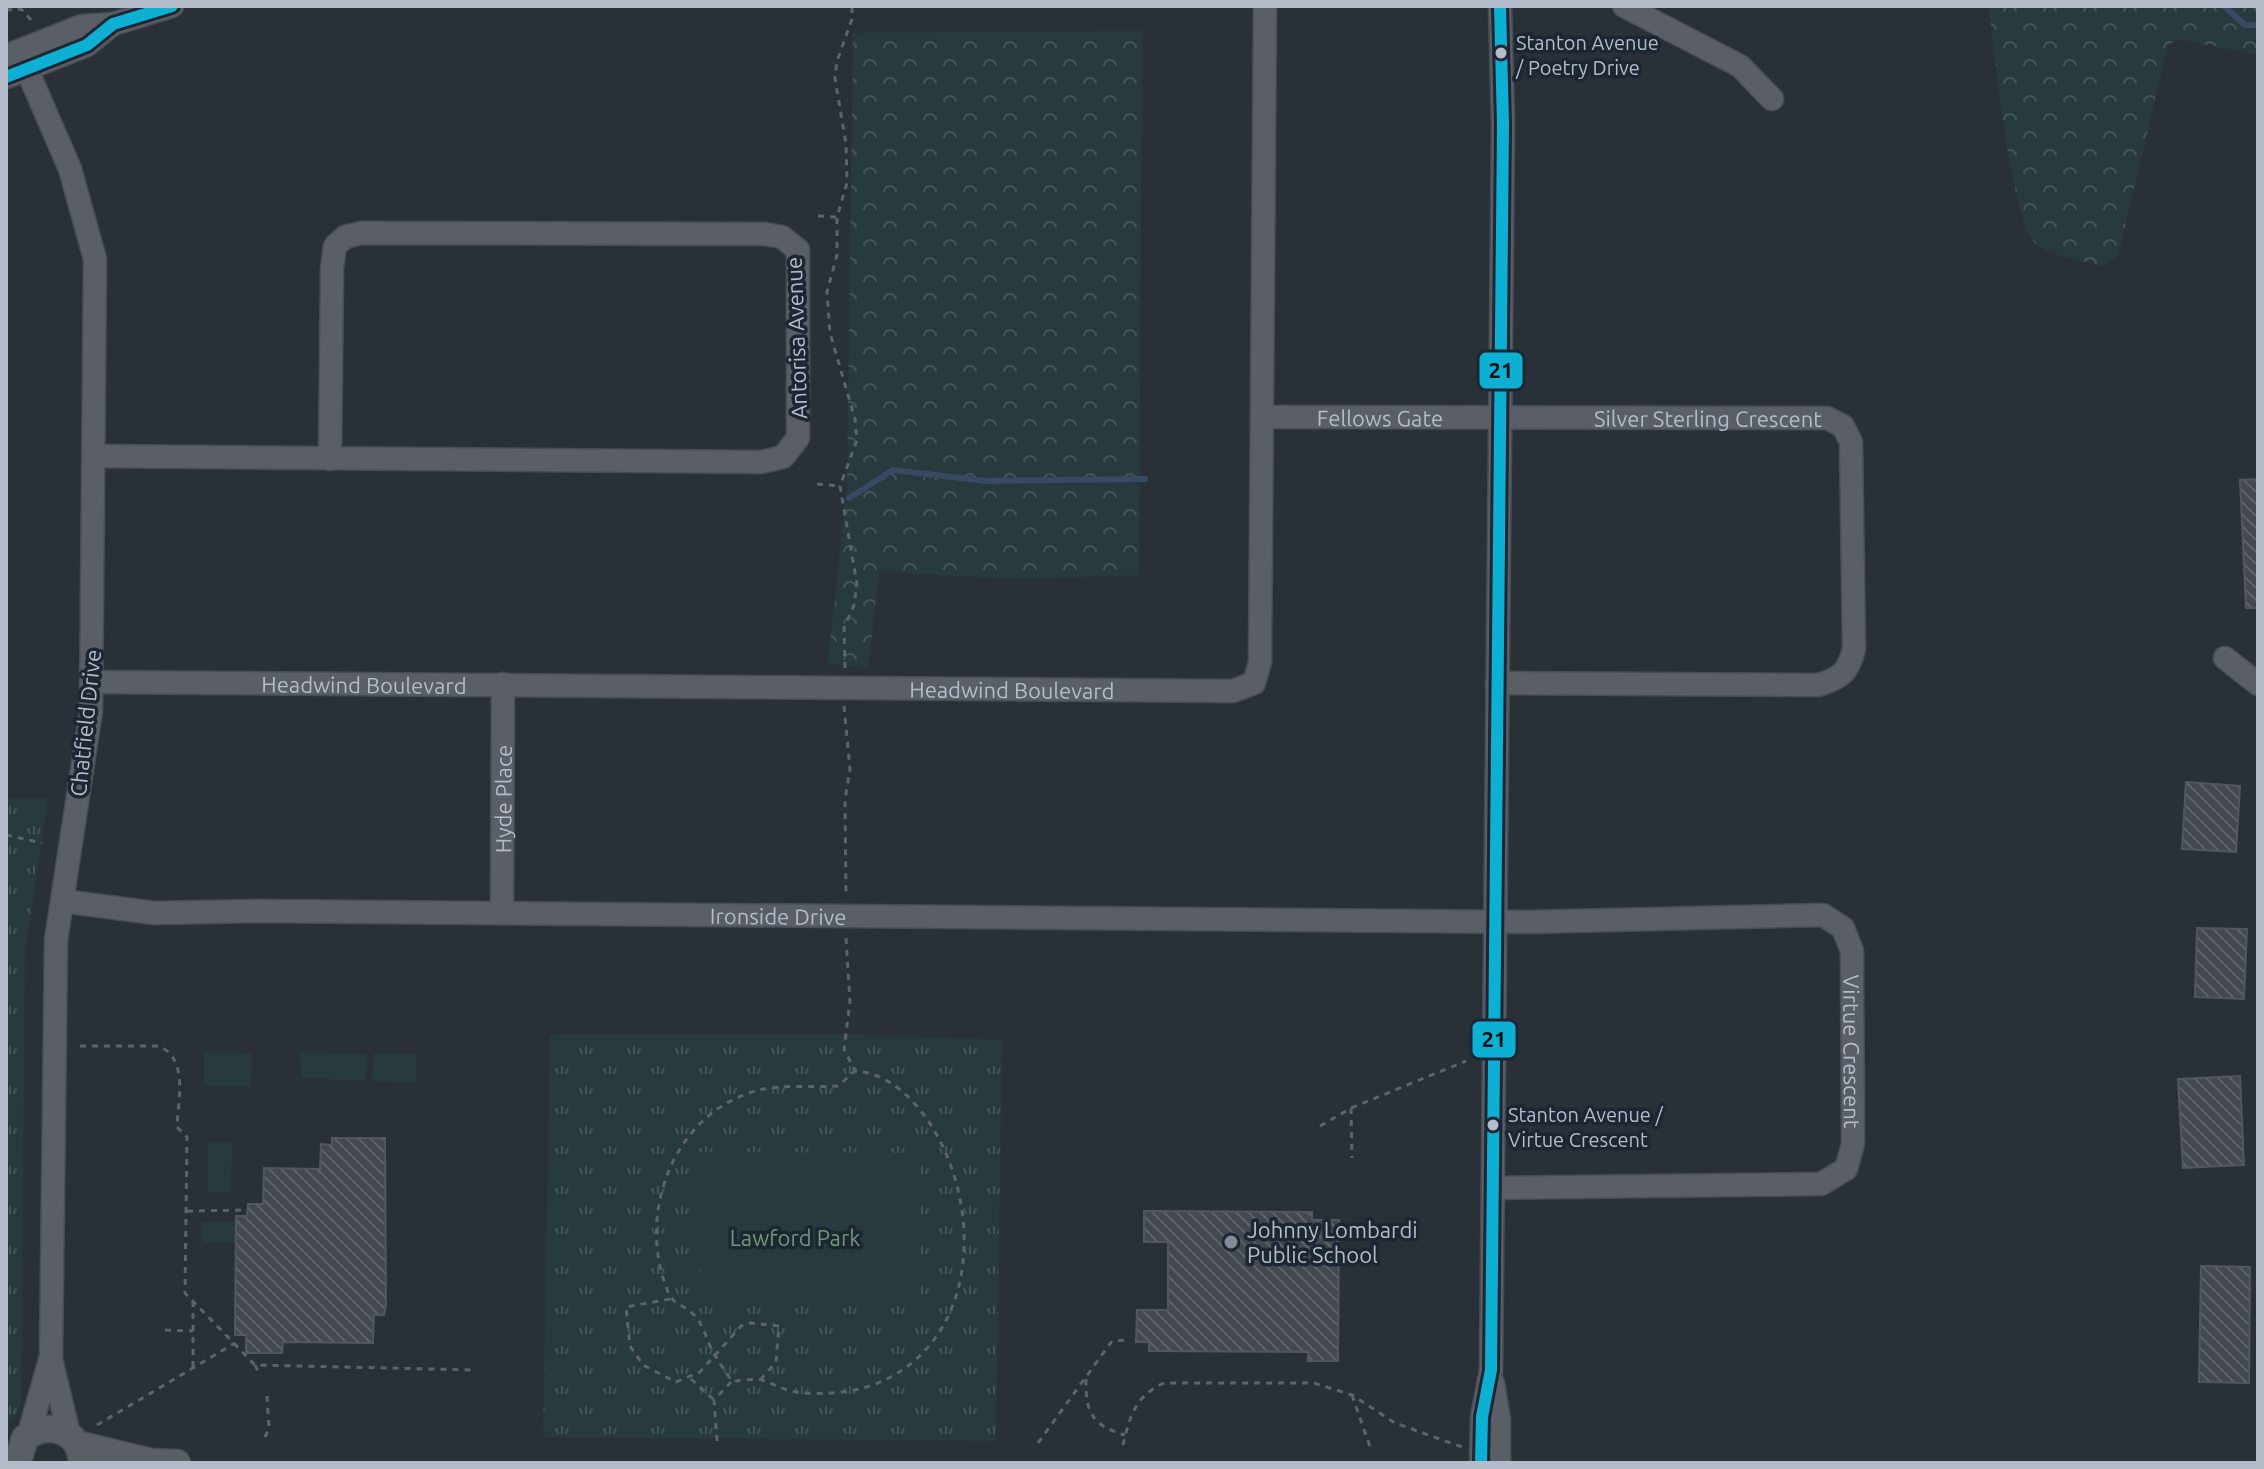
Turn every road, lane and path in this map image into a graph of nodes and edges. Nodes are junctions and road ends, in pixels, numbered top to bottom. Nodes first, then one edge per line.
1 (172, 6) edge
2 (852, 6) edge
3 (1265, 6) edge
4 (1500, 6) edge
5 (1624, 6) edge
6 (6, 10) edge
7 (35, 26) dead end
8 (15, 63) edge
9 (1772, 99) dead end
10 (818, 216) dead end
11 (837, 217) junction
12 (1262, 417) junction
13 (1498, 419) junction
14 (95, 456) junction
15 (330, 459) junction
16 (817, 484) dead end
17 (840, 486) junction
18 (2225, 658) dead end
19 (845, 666) dead end
20 (92, 682) junction
21 (1497, 683) junction
22 (503, 684) junction
23 (2258, 684) edge
24 (844, 709) dead end
25 (6, 835) edge
26 (42, 843) dead end
27 (846, 897) dead end
28 (63, 901) junction
29 (502, 913) junction
30 (1495, 922) junction
31 (846, 939) dead end
32 (80, 1046) dead end
33 (1466, 1061) dead end
34 (855, 1071) junction
35 (1351, 1108) junction
36 (1320, 1126) dead end
37 (1352, 1158) dead end
38 (1493, 1188) junction
39 (247, 1210) dead end
40 (187, 1211) junction
41 (193, 1299) junction
42 (671, 1299) junction
43 (165, 1330) dead end
44 (193, 1331) junction
45 (1128, 1340) dead end
46 (235, 1343) junction
47 (715, 1356) junction
48 (51, 1359) junction
49 (255, 1365) junction
50 (193, 1367) junction
51 (475, 1370) dead end
52 (1491, 1370) junction
53 (260, 1376) dead end
54 (691, 1379) junction
55 (1086, 1379) junction
56 (760, 1380) junction
57 (732, 1381) junction
58 (1352, 1395) junction
59 (267, 1396) dead end
60 (714, 1400) junction
61 (1125, 1435) junction
62 (265, 1437) dead end
63 (717, 1441) dead end
64 (80, 1442) edge
65 (1038, 1443) dead end
66 (1123, 1445) dead end
67 (19, 1446) edge
68 (1370, 1447) dead end
69 (1464, 1448) dead end
70 (150, 1463) edge
71 (177, 1463) edge
72 (1481, 1463) edge
73 (1499, 1463) edge

1 - 8 street
2 - 11 path
3 - 12 street, Headwind Boulevard
4 - 13 street
5 - 9 street
6 - 7 path
8 - 14 street, Chatfield Drive
10 - 11 path
11 - 17 path
12 - 13 street, Fellows Gate
12 - 22 street, Headwind Boulevard
13 - 21 street
13 - 21 street, Silver Sterling Crescent
14 - 15 street, Antorisa Avenue
14 - 20 street, Chatfield Drive
15 - 15 street, Antorisa Avenue
16 - 17 path
17 - 19 path
18 - 23 street
20 - 22 street, Headwind Boulevard
20 - 28 street, Chatfield Drive
21 - 30 street
22 - 29 street, Hyde Place
24 - 27 path
25 - 26 path
28 - 29 street, Ironside Drive
28 - 48 street, Chatfield Drive
29 - 30 street, Ironside Drive
30 - 38 street
30 - 38 street, Virtue Crescent
31 - 34 path
32 - 40 path
33 - 35 path
34 - 42 path
34 - 56 path
35 - 36 path
35 - 37 path
38 - 52 street
39 - 40 path
40 - 41 path
41 - 44 path
41 - 46 path
42 - 47 path
42 - 54 path
43 - 44 path
44 - 50 path
45 - 55 path
46 - 49 path
46 - 50 path
47 - 54 path
47 - 56 path
47 - 57 path
48 - 64 street, Chatfield Drive
48 - 67 street, Chatfield Drive
49 - 51 path
49 - 53 path
50 - 64 path
52 - 72 street
52 - 73 street
54 - 60 path
55 - 61 path
55 - 65 path
56 - 57 path
57 - 60 path
58 - 61 path
58 - 68 path
58 - 69 path
59 - 62 path
60 - 63 path
61 - 66 path
64 - 67 street
64 - 70 street
70 - 71 street

